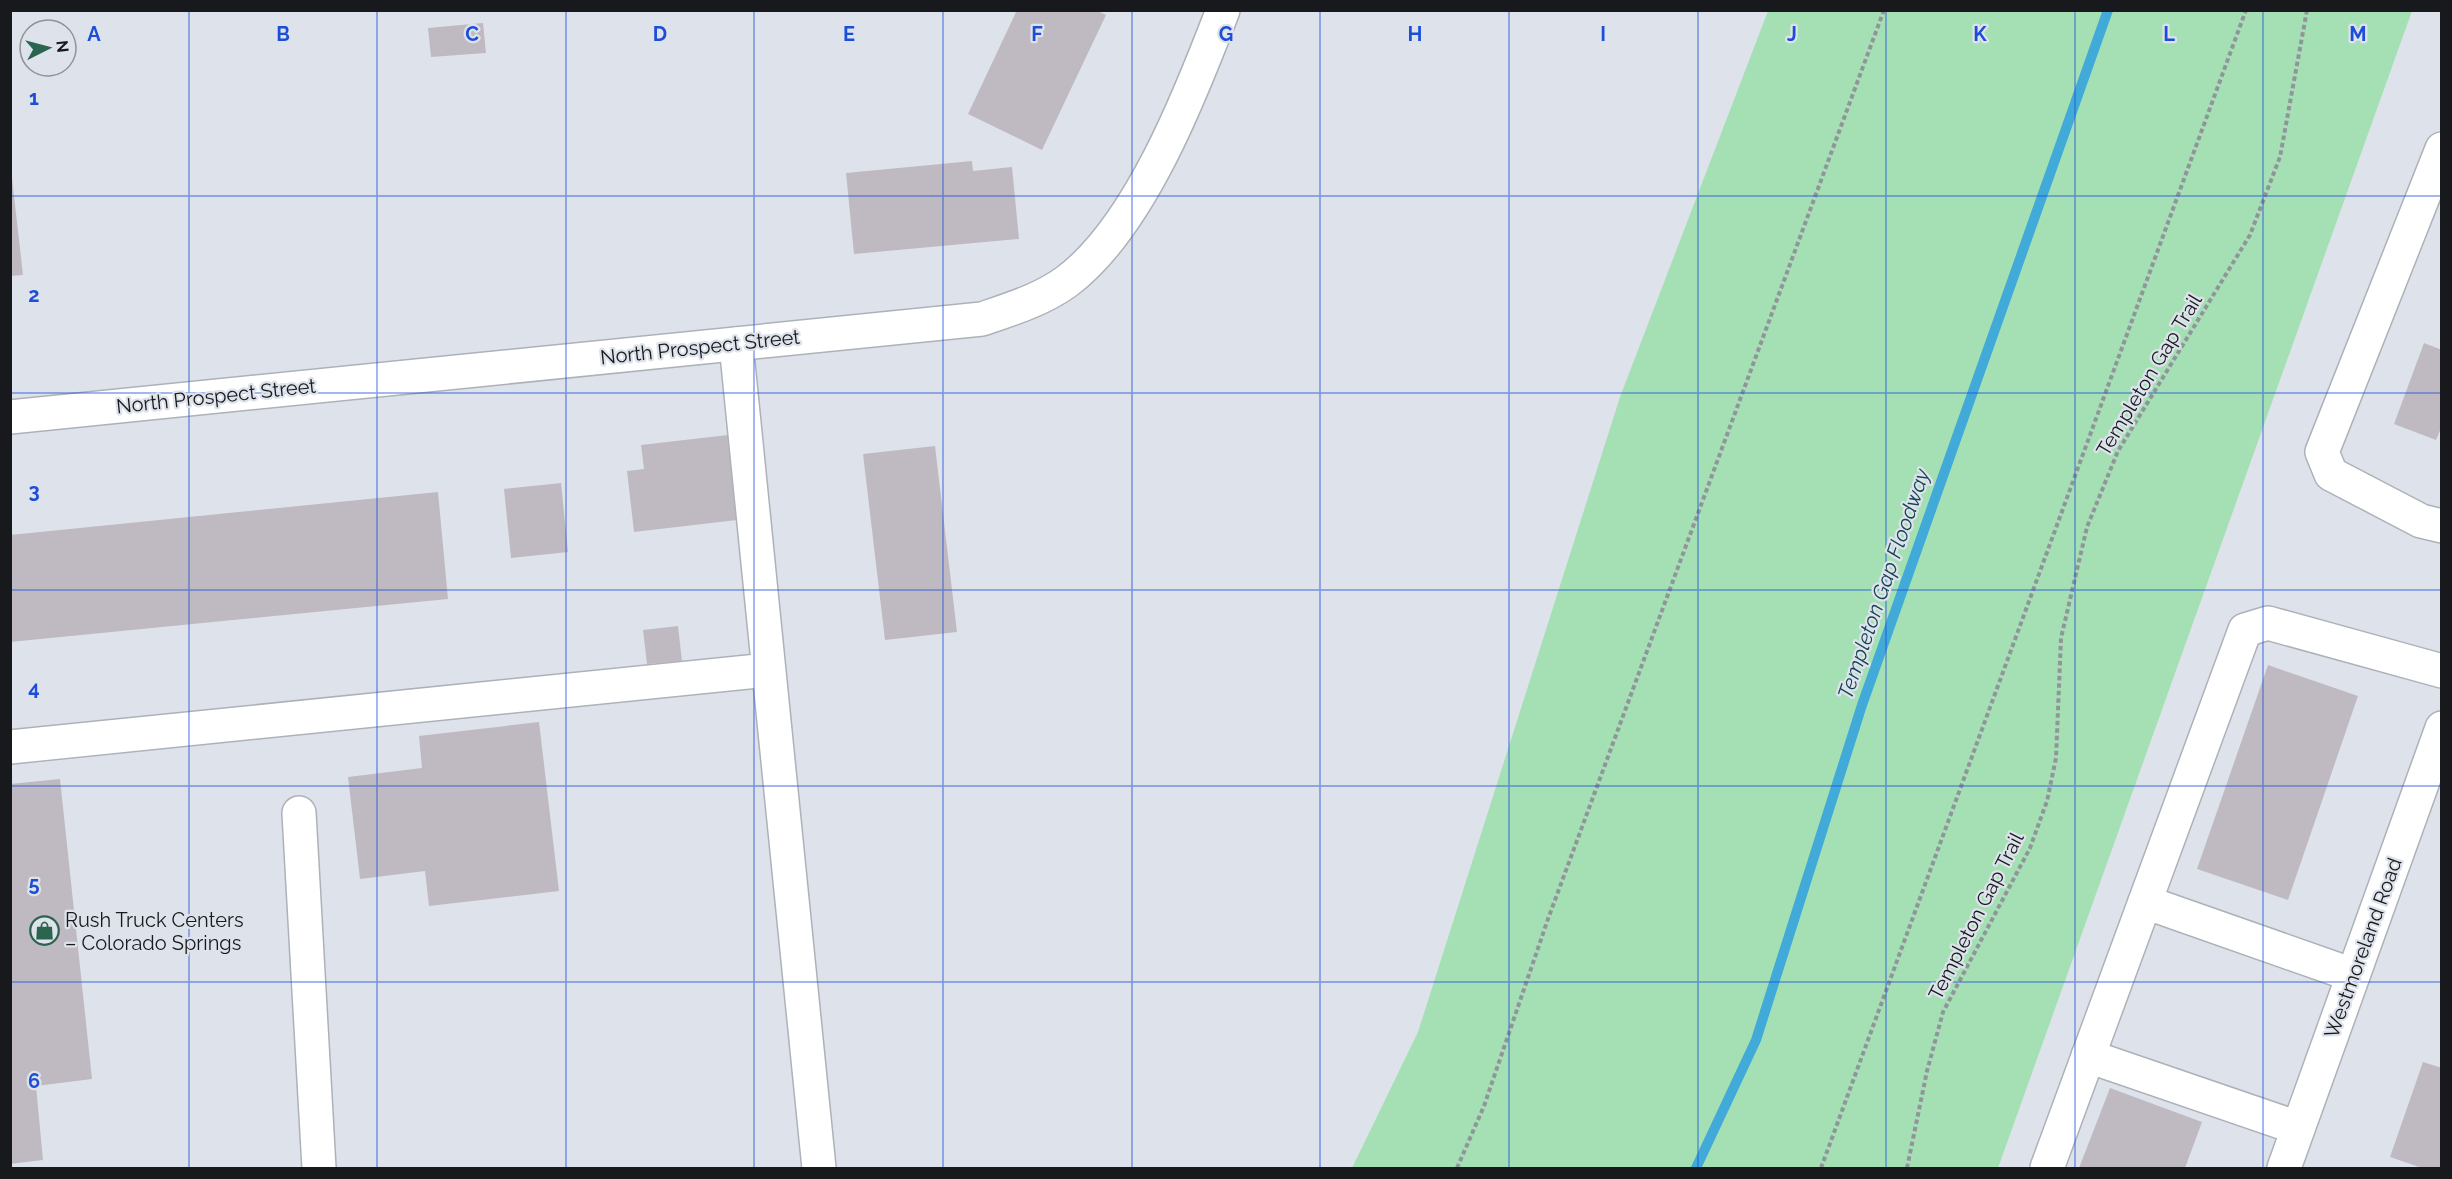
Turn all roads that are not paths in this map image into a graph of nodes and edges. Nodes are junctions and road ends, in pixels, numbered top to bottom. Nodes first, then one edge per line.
1 (1223, 10) edge
2 (2442, 149) edge
3 (736, 344) junction
4 (10, 417) edge
5 (2442, 526) edge
6 (768, 670) junction
7 (2442, 671) edge
8 (2442, 728) edge
9 (10, 747) edge
10 (299, 813) dead end
11 (2145, 902) junction
12 (2353, 975) junction
13 (2088, 1056) junction
14 (2298, 1128) junction
15 (319, 1168) edge
16 (819, 1168) edge
17 (2047, 1168) edge
18 (2284, 1168) edge

1 - 3 street, North Prospect Street
2 - 5 street
3 - 4 street, North Prospect Street
3 - 6 street
6 - 9 street
6 - 16 street
7 - 11 street
8 - 12 street, Westmoreland Road
10 - 15 street
11 - 12 street
11 - 13 street
12 - 14 street, Westmoreland Road
13 - 14 street
13 - 17 street
14 - 18 street, Westmoreland Road

